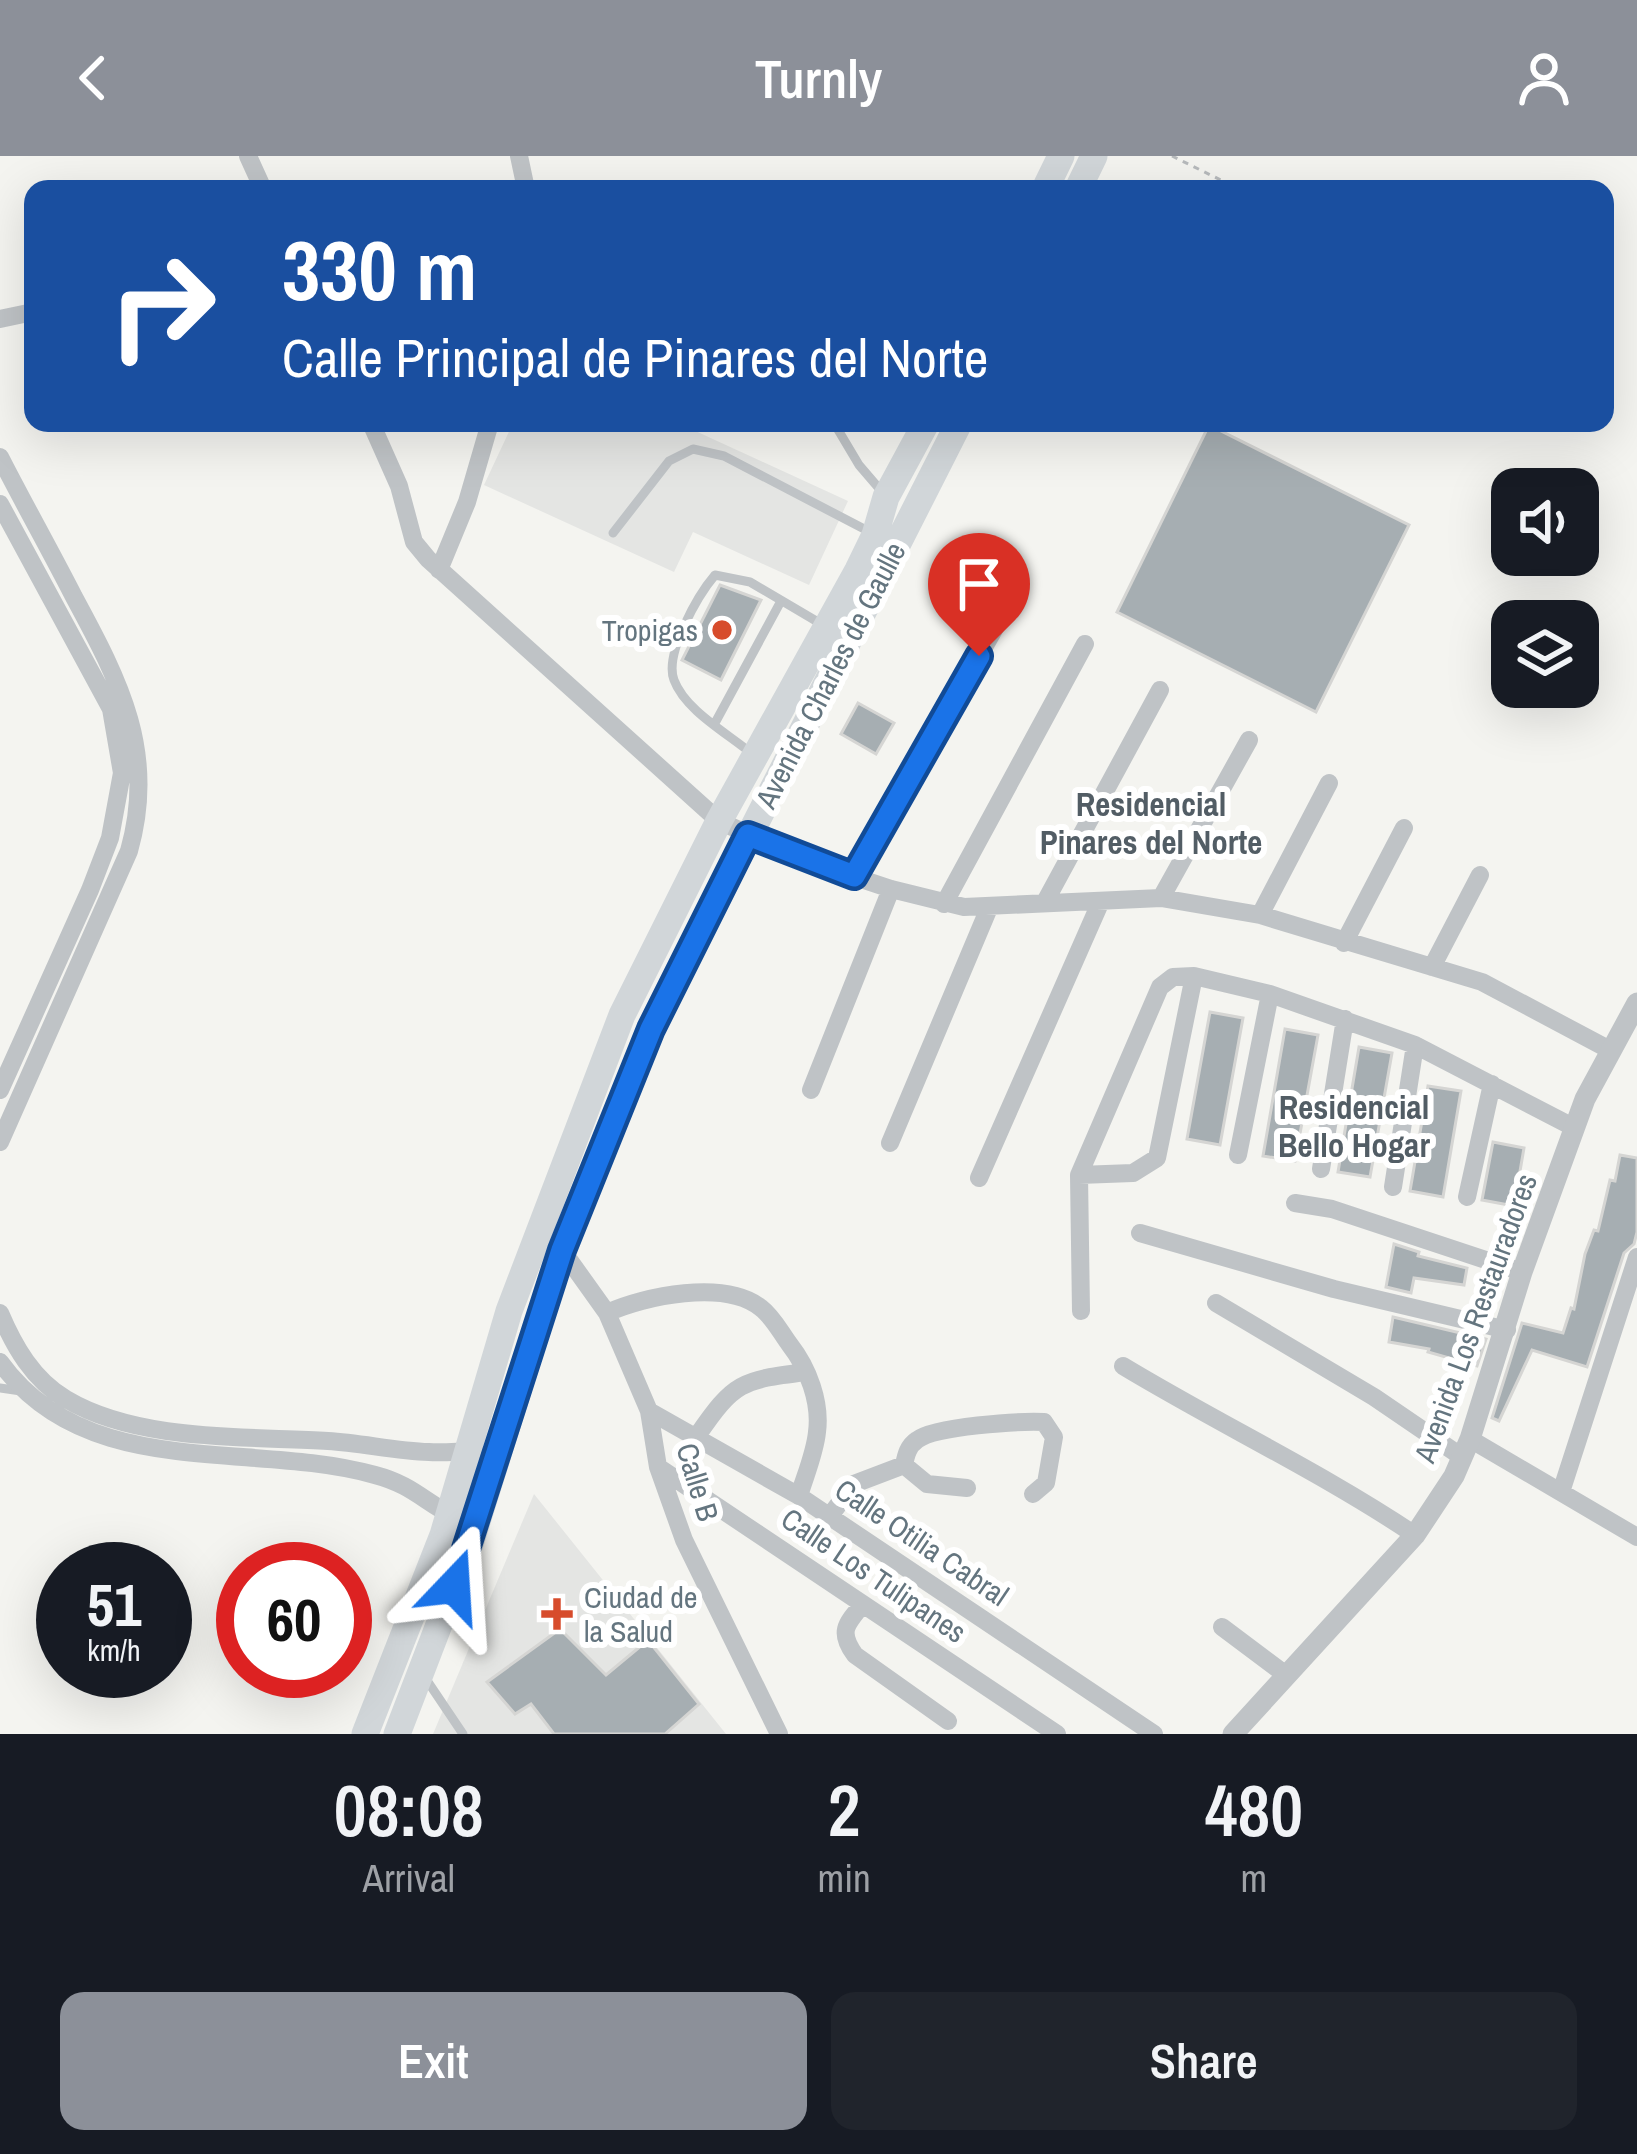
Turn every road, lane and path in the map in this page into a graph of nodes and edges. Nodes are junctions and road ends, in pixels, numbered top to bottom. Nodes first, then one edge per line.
1 (1172, 156) edge
2 (1221, 180) edge
3 (375, 432) edge
4 (487, 432) edge
5 (839, 432) edge
6 (921, 432) edge
7 (954, 432) edge
8 (2, 467) edge
9 (886, 497) junction
10 (0, 504) edge
11 (613, 533) dead end
12 (875, 535) junction
13 (440, 570) junction
14 (781, 601) junction
15 (1000, 619) dead end
16 (826, 627) junction
17 (1085, 644) dead end
18 (1160, 690) dead end
19 (715, 723) junction
20 (1249, 740) dead end
21 (755, 756) junction
22 (1329, 784) dead end
23 (719, 821) junction
24 (1404, 827) dead end
25 (748, 835) junction
26 (1480, 875) dead end
27 (854, 876) junction
28 (891, 889) junction
29 (1161, 898) junction
30 (1101, 901) junction
31 (1046, 902) junction
32 (944, 904) junction
33 (989, 908) junction
34 (1260, 914) junction
35 (1344, 943) junction
36 (1432, 967) junction
37 (1194, 976) junction
38 (1270, 994) junction
39 (1637, 1003) edge
40 (622, 1016) junction
41 (1346, 1019) junction
42 (651, 1029) junction
43 (1415, 1045) junction
44 (1610, 1050) junction
45 (1492, 1084) junction
46 (0, 1090) edge
47 (811, 1090) dead end
48 (1575, 1128) junction
49 (0, 1142) edge
50 (890, 1143) dead end
51 (1238, 1155) dead end
52 (1321, 1169) dead end
53 (1079, 1175) junction
54 (979, 1178) dead end
55 (1393, 1187) dead end
56 (1467, 1197) dead end
57 (1295, 1203) dead end
58 (1140, 1233) dead end
59 (562, 1250) junction
60 (1637, 1257) edge
61 (1522, 1273) junction
62 (1216, 1303) dead end
63 (1081, 1311) dead end
64 (0, 1312) edge
65 (607, 1313) junction
66 (1507, 1330) junction
67 (0, 1362) edge
68 (1123, 1366) dead end
69 (806, 1372) junction
70 (38, 1376) junction
71 (0, 1388) edge
72 (21, 1390) junction
73 (649, 1411) junction
74 (697, 1436) junction
75 (1466, 1448) junction
76 (467, 1451) junction
77 (498, 1453) junction
78 (904, 1465) junction
79 (658, 1467) junction
80 (967, 1488) dead end
81 (1561, 1492) junction
82 (1033, 1494) dead end
83 (799, 1496) junction
84 (449, 1515) junction
85 (829, 1517) junction
86 (476, 1525) junction
87 (1415, 1535) junction
88 (1637, 1537) edge
89 (863, 1604) junction
90 (1222, 1627) dead end
91 (421, 1671) junction
92 (1286, 1675) junction
93 (948, 1720) dead end
94 (365, 1734) edge
95 (397, 1734) edge
96 (463, 1734) edge
97 (779, 1734) edge
98 (1057, 1734) edge
99 (1154, 1734) edge
100 (1233, 1734) edge

1 - 2 path
3 - 13 street
4 - 13 street
5 - 9 lane
6 - 9 main road, Avenida Charles de Gaulle
7 - 25 main road, Avenida Charles de Gaulle
8 - 49 street
9 - 12 main road, Avenida Charles de Gaulle
10 - 46 street
11 - 12 lane
12 - 16 main road, Avenida Charles de Gaulle
13 - 23 street
14 - 16 lane
14 - 19 lane
14 - 19 lane
15 - 27 street
16 - 21 main road, Avenida Charles de Gaulle
17 - 32 street
18 - 31 street
19 - 21 lane
20 - 29 street
21 - 23 main road, Avenida Charles de Gaulle
22 - 34 street
23 - 25 street
23 - 40 main road, Avenida Charles de Gaulle
24 - 35 street
25 - 27 street
25 - 42 main road, Avenida Charles de Gaulle
26 - 36 street
27 - 28 street
28 - 32 street
28 - 47 street
29 - 30 street
29 - 34 street
30 - 31 street
30 - 54 street
31 - 33 street
32 - 33 street
33 - 50 street
34 - 35 street
35 - 36 street
36 - 44 street
37 - 38 street
37 - 53 street
37 - 53 street
38 - 41 street
38 - 51 street
39 - 44 street, Avenida Los Restauradores
40 - 42 main road
40 - 76 main road, Avenida Charles de Gaulle
41 - 43 street
41 - 52 street
42 - 59 main road, Avenida Charles de Gaulle
43 - 45 street
43 - 55 street
44 - 48 street, Avenida Los Restauradores
45 - 48 street
45 - 56 street
48 - 61 street, Avenida Los Restauradores
53 - 63 street
57 - 61 street
58 - 66 street
59 - 65 street, Calle B
59 - 77 main road, Avenida Charles de Gaulle
60 - 81 street
61 - 66 street, Avenida Los Restauradores
62 - 75 street
64 - 70 street
65 - 69 street
65 - 73 street, Calle B
66 - 75 street, Avenida Los Restauradores
67 - 72 street
68 - 87 street
69 - 74 street
69 - 83 street
70 - 72 lane
70 - 76 street
71 - 72 lane
72 - 84 street
73 - 74 street, Calle Otilia Cabral
73 - 79 street, Calle B
74 - 83 street, Calle Otilia Cabral
75 - 81 street
75 - 87 street, Avenida Los Restauradores
76 - 77 street
76 - 84 main road, Avenida Charles de Gaulle
77 - 86 main road, Avenida Charles de Gaulle
78 - 80 street
78 - 82 street
78 - 85 street
79 - 89 street, Calle Los Tulipanes
79 - 97 street, Calle B
81 - 88 street
83 - 85 street, Calle Otilia Cabral
84 - 86 street
84 - 94 main road, Avenida Charles de Gaulle
85 - 99 street, Calle Otilia Cabral
86 - 91 main road, Avenida Charles de Gaulle
87 - 92 street, Avenida Los Restauradores
89 - 93 street
89 - 98 street, Calle Los Tulipanes
90 - 92 street
91 - 95 main road, Avenida Charles de Gaulle
91 - 96 lane
92 - 100 street, Avenida Los Restauradores

